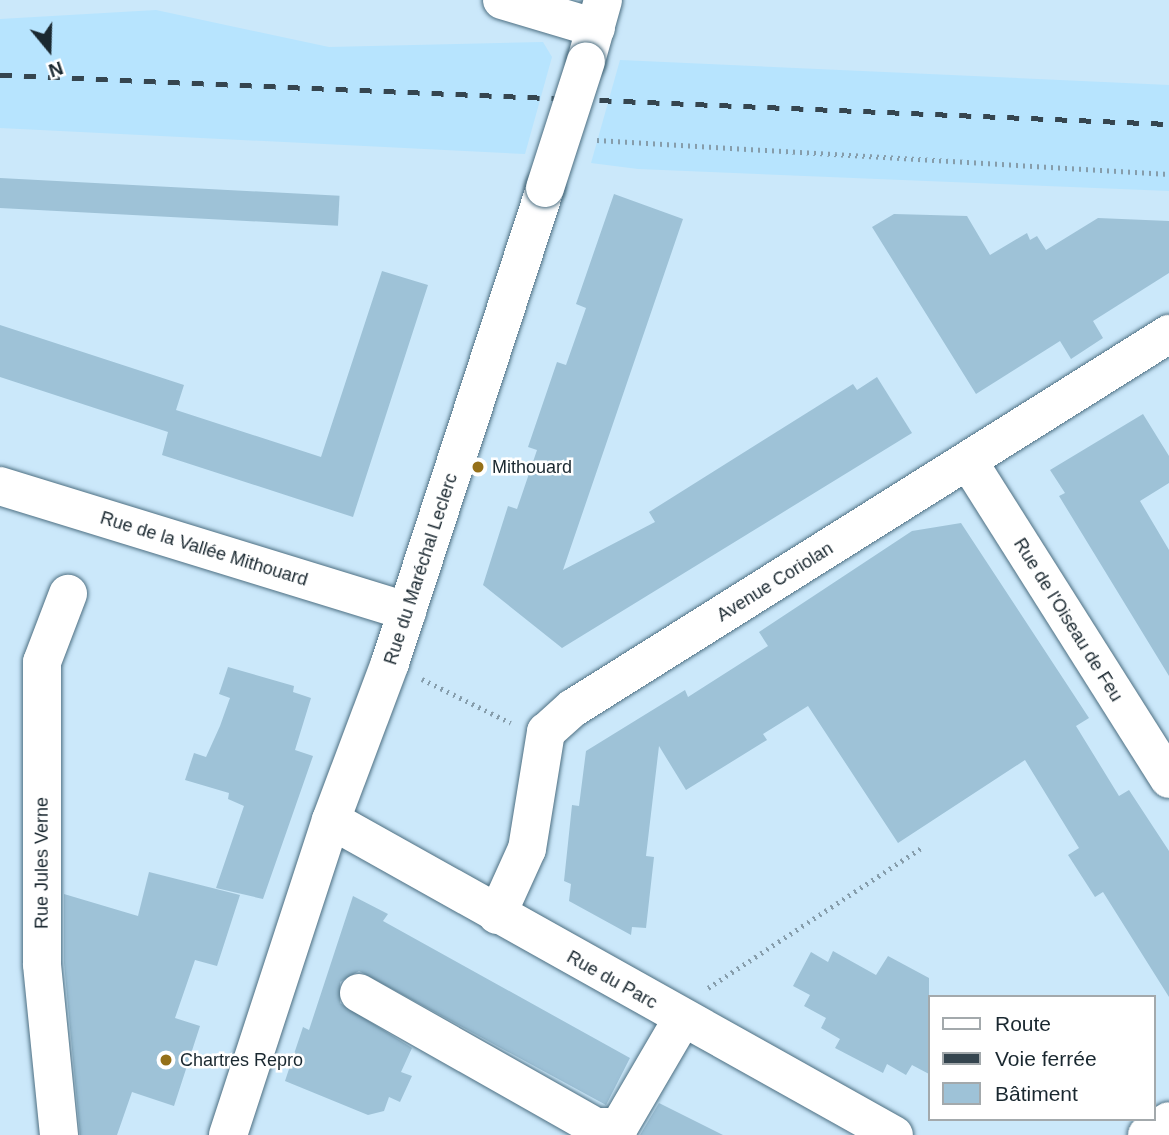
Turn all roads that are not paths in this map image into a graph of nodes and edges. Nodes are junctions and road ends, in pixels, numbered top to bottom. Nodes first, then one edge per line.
1 (502, 0) edge
2 (595, 29) edge
3 (1169, 334) edge
4 (968, 461) junction
5 (0, 486) edge
6 (68, 594) dead end
7 (407, 611) junction
8 (1169, 779) edge
9 (331, 820) junction
10 (497, 915) junction
11 (359, 993) dead end
12 (682, 1019) junction
13 (1169, 1121) edge
14 (59, 1135) edge
15 (228, 1135) edge
16 (894, 1135) edge
17 (1147, 1135) edge

1 - 2 street
2 - 7 street, Rue du Maréchal Leclerc, bridge
3 - 4 street, Avenue Coriolan
4 - 8 street, Rue de l'Oiseau de Feu
4 - 10 street, Avenue Coriolan
5 - 7 street, Rue de la Vallée Mithouard
6 - 14 street, Rue Jules Verne
7 - 9 street, Rue du Maréchal Leclerc
9 - 10 street, Rue du Parc
9 - 15 street, Rue du Maréchal Leclerc
10 - 12 street, Rue du Parc
11 - 12 street
12 - 16 street, Rue du Parc
13 - 17 street

